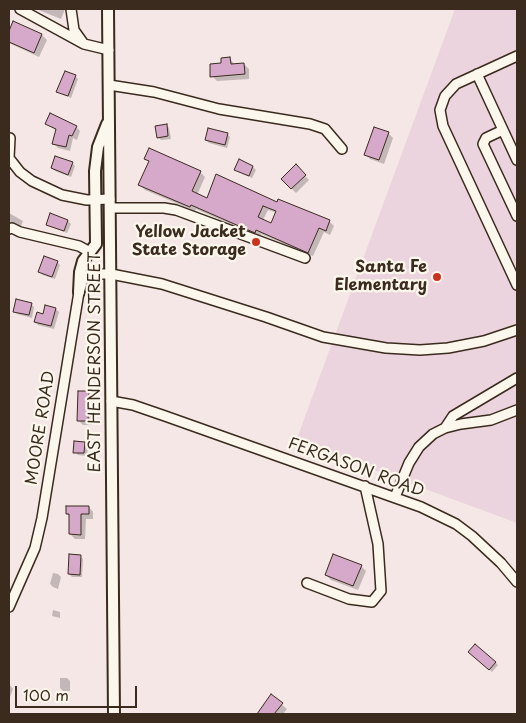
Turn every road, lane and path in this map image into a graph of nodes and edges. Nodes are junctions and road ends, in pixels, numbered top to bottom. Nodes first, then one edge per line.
1 (20, 9) edge
2 (71, 9) edge
3 (108, 9) edge
4 (84, 44) junction
5 (109, 50) junction
6 (517, 56) edge
7 (477, 74) junction
8 (109, 86) junction
9 (109, 118) junction
10 (503, 130) junction
11 (10, 138) edge
12 (342, 149) dead end
13 (517, 160) edge
14 (95, 200) junction
15 (110, 204) junction
16 (517, 216) edge
17 (9, 229) edge
18 (90, 252) junction
19 (305, 258) dead end
20 (111, 274) junction
21 (517, 285) edge
22 (79, 292) junction
23 (517, 330) edge
24 (517, 378) edge
25 (111, 401) junction
26 (517, 410) edge
27 (445, 428) junction
28 (365, 486) junction
29 (395, 498) junction
30 (517, 582) edge
31 (307, 583) dead end
32 (9, 607) edge
33 (114, 714) edge

1 - 4 street
2 - 4 street
3 - 5 main road, EAST HENDERSON STREET
4 - 5 street
5 - 8 main road, EAST HENDERSON STREET
6 - 7 street
7 - 10 street
7 - 21 street
8 - 9 main road, EAST HENDERSON STREET
8 - 12 street
9 - 14 main road
9 - 15 main road, EAST HENDERSON STREET
10 - 13 street
10 - 16 street
11 - 14 street
14 - 15 street
14 - 18 main road
15 - 19 street
15 - 20 main road, EAST HENDERSON STREET
17 - 18 street
18 - 22 main road
20 - 22 street, MOORE ROAD
20 - 23 street
20 - 25 main road, EAST HENDERSON STREET
22 - 32 street, MOORE ROAD
24 - 27 street
25 - 28 street, FERGASON ROAD
25 - 33 main road, EAST HENDERSON STREET
26 - 27 street
27 - 29 street
28 - 29 street, FERGASON ROAD
28 - 31 street
29 - 30 street, FERGASON ROAD

